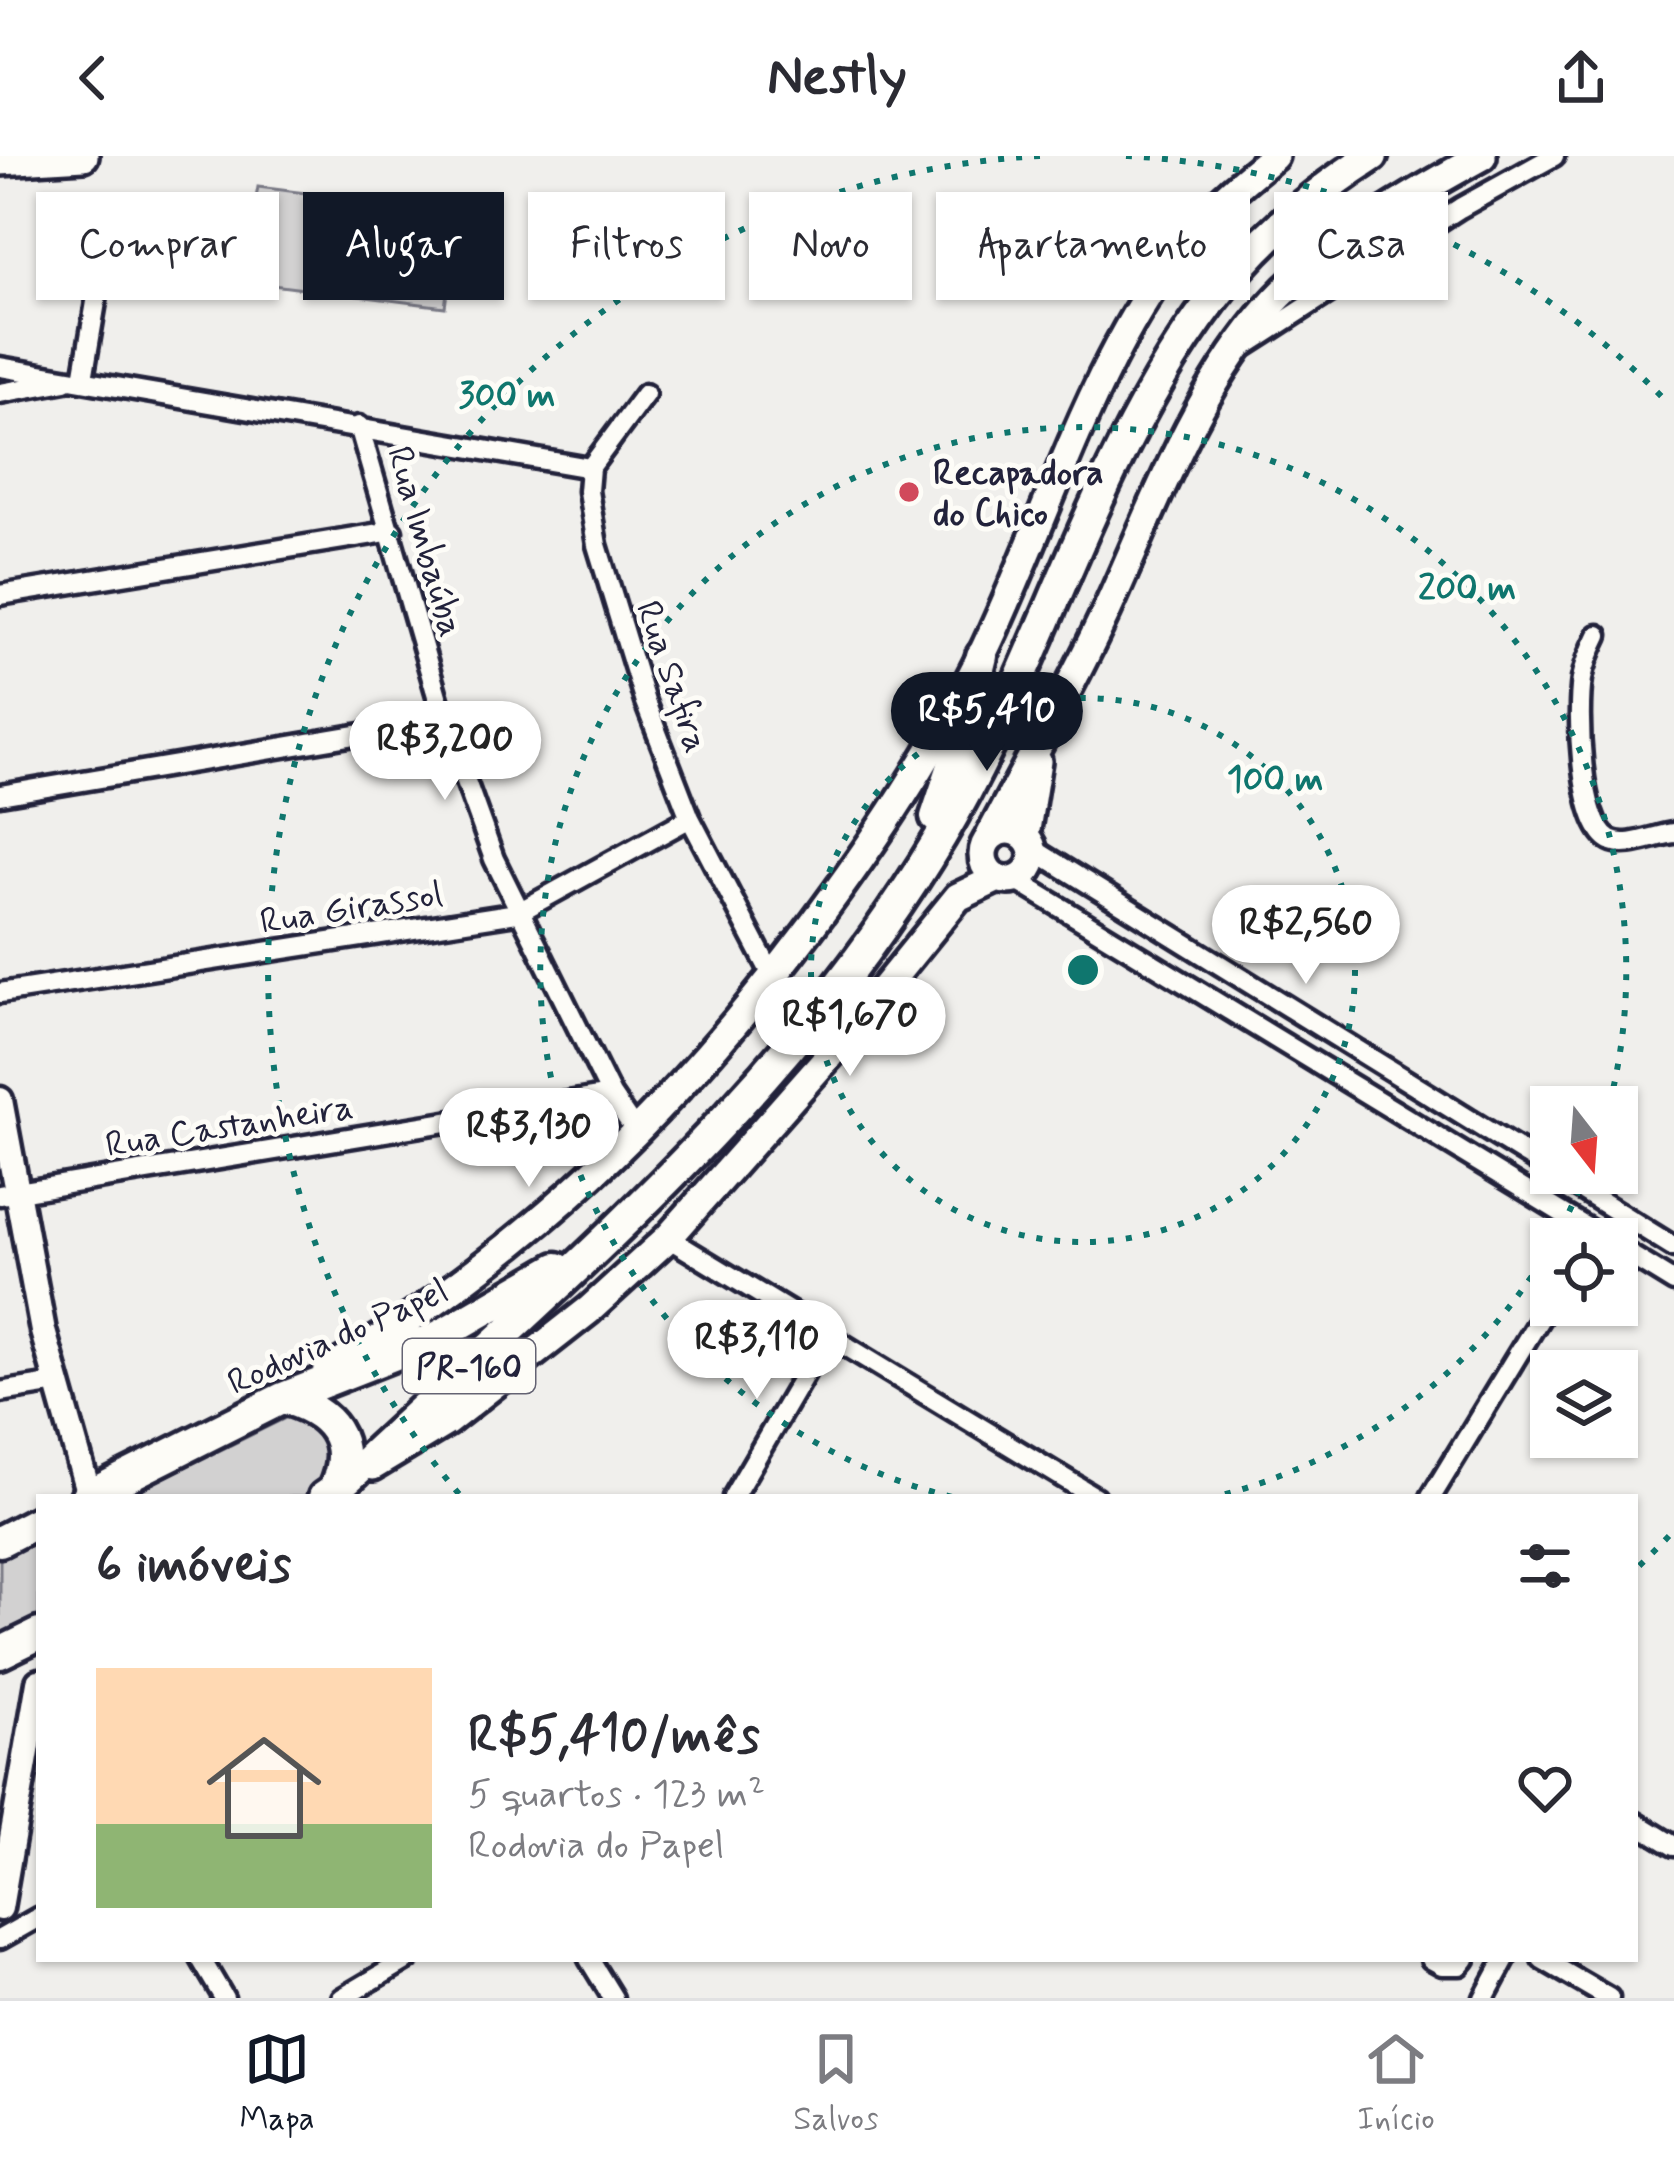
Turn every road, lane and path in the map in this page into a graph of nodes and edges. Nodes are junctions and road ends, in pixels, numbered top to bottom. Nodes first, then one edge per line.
1 (84, 156) edge
2 (1274, 156) edge
3 (1372, 156) edge
4 (1481, 156) edge
5 (1554, 156) edge
6 (0, 161) edge
7 (96, 300) edge
8 (1236, 351) junction
9 (0, 367) edge
10 (83, 379) junction
11 (0, 393) edge
12 (645, 394) dead end
13 (359, 426) junction
14 (590, 468) junction
15 (392, 531) junction
16 (0, 595) edge
17 (1598, 635) dead end
18 (982, 656) junction
19 (444, 720) junction
20 (1040, 740) junction
21 (0, 795) edge
22 (691, 818) junction
23 (1674, 833) edge
24 (989, 838) junction
25 (1029, 842) junction
26 (918, 872) junction
27 (1006, 879) junction
28 (517, 913) junction
29 (773, 977) junction
30 (0, 993) edge
31 (611, 1095) junction
32 (0, 1100) edge
33 (637, 1133) junction
34 (1530, 1158) edge
35 (8, 1193) edge
36 (1588, 1194) edge
37 (1565, 1218) edge
38 (613, 1234) junction
39 (668, 1238) junction
40 (1674, 1247) edge
41 (1638, 1259) edge
42 (1674, 1282) edge
43 (1535, 1326) edge
44 (828, 1334) junction
45 (57, 1383) junction
46 (0, 1392) edge
47 (283, 1398) junction
48 (87, 1494) edge
49 (92, 1494) edge
50 (329, 1494) edge
51 (735, 1494) edge
52 (1084, 1494) edge
53 (1433, 1494) edge
54 (36, 1523) edge
55 (0, 1541) edge
56 (36, 1635) edge
57 (0, 1653) edge
58 (36, 1699) edge
59 (1638, 1824) edge
60 (1674, 1846) edge
61 (0, 1907) edge
62 (36, 1919) edge
63 (0, 1939) edge
64 (203, 1962) edge
65 (403, 1962) edge
66 (591, 1962) edge
67 (1503, 1962) edge
68 (1547, 1962) edge
69 (224, 1998) edge
70 (342, 1998) edge
71 (613, 1998) edge
72 (1484, 1998) edge
73 (1609, 1998) edge

1 - 6 main road
2 - 18 main road
3 - 26 main road, Rodovia do Papel / PR-160
4 - 8 main road
5 - 8 street
7 - 10 street
8 - 20 main road
9 - 10 street
10 - 11 street
10 - 13 street
12 - 14 street
13 - 14 street
13 - 15 street, Rua Imbaúba
14 - 22 street, Rua Safira
15 - 16 street
15 - 19 street, Rua Imbaúba
17 - 23 street
18 - 26 main road
18 - 29 main road
19 - 21 street
19 - 28 street, Rua Imbaúba
20 - 24 main road
20 - 25 main road
22 - 28 street, Rua Girassol
22 - 29 street, Rua Safira
24 - 25 main road
24 - 27 main road
25 - 27 main road
25 - 34 street
26 - 38 main road, Rodovia do Papel / PR-160
27 - 37 street
27 - 39 main road
28 - 30 street, Rua Girassol
28 - 31 street, Rua Imbaúba
29 - 33 main road
31 - 33 street, Rua Imbaúba
31 - 35 street, Rua Castanheira
32 - 35 street
33 - 47 main road
35 - 45 street
36 - 40 street
38 - 47 main road, Rodovia do Papel / PR-160
38 - 50 main road, Rodovia do Papel / PR-160
39 - 44 street
39 - 50 main road
41 - 42 street
43 - 53 street
44 - 51 street
44 - 52 street
45 - 46 street
45 - 48 street
47 - 49 main road, Rodovia do Papel / PR-160
47 - 50 main road
54 - 55 main road
56 - 57 main road
58 - 61 street
59 - 60 street
62 - 63 street
64 - 69 street
65 - 70 street
66 - 71 street
67 - 72 street
68 - 73 street

